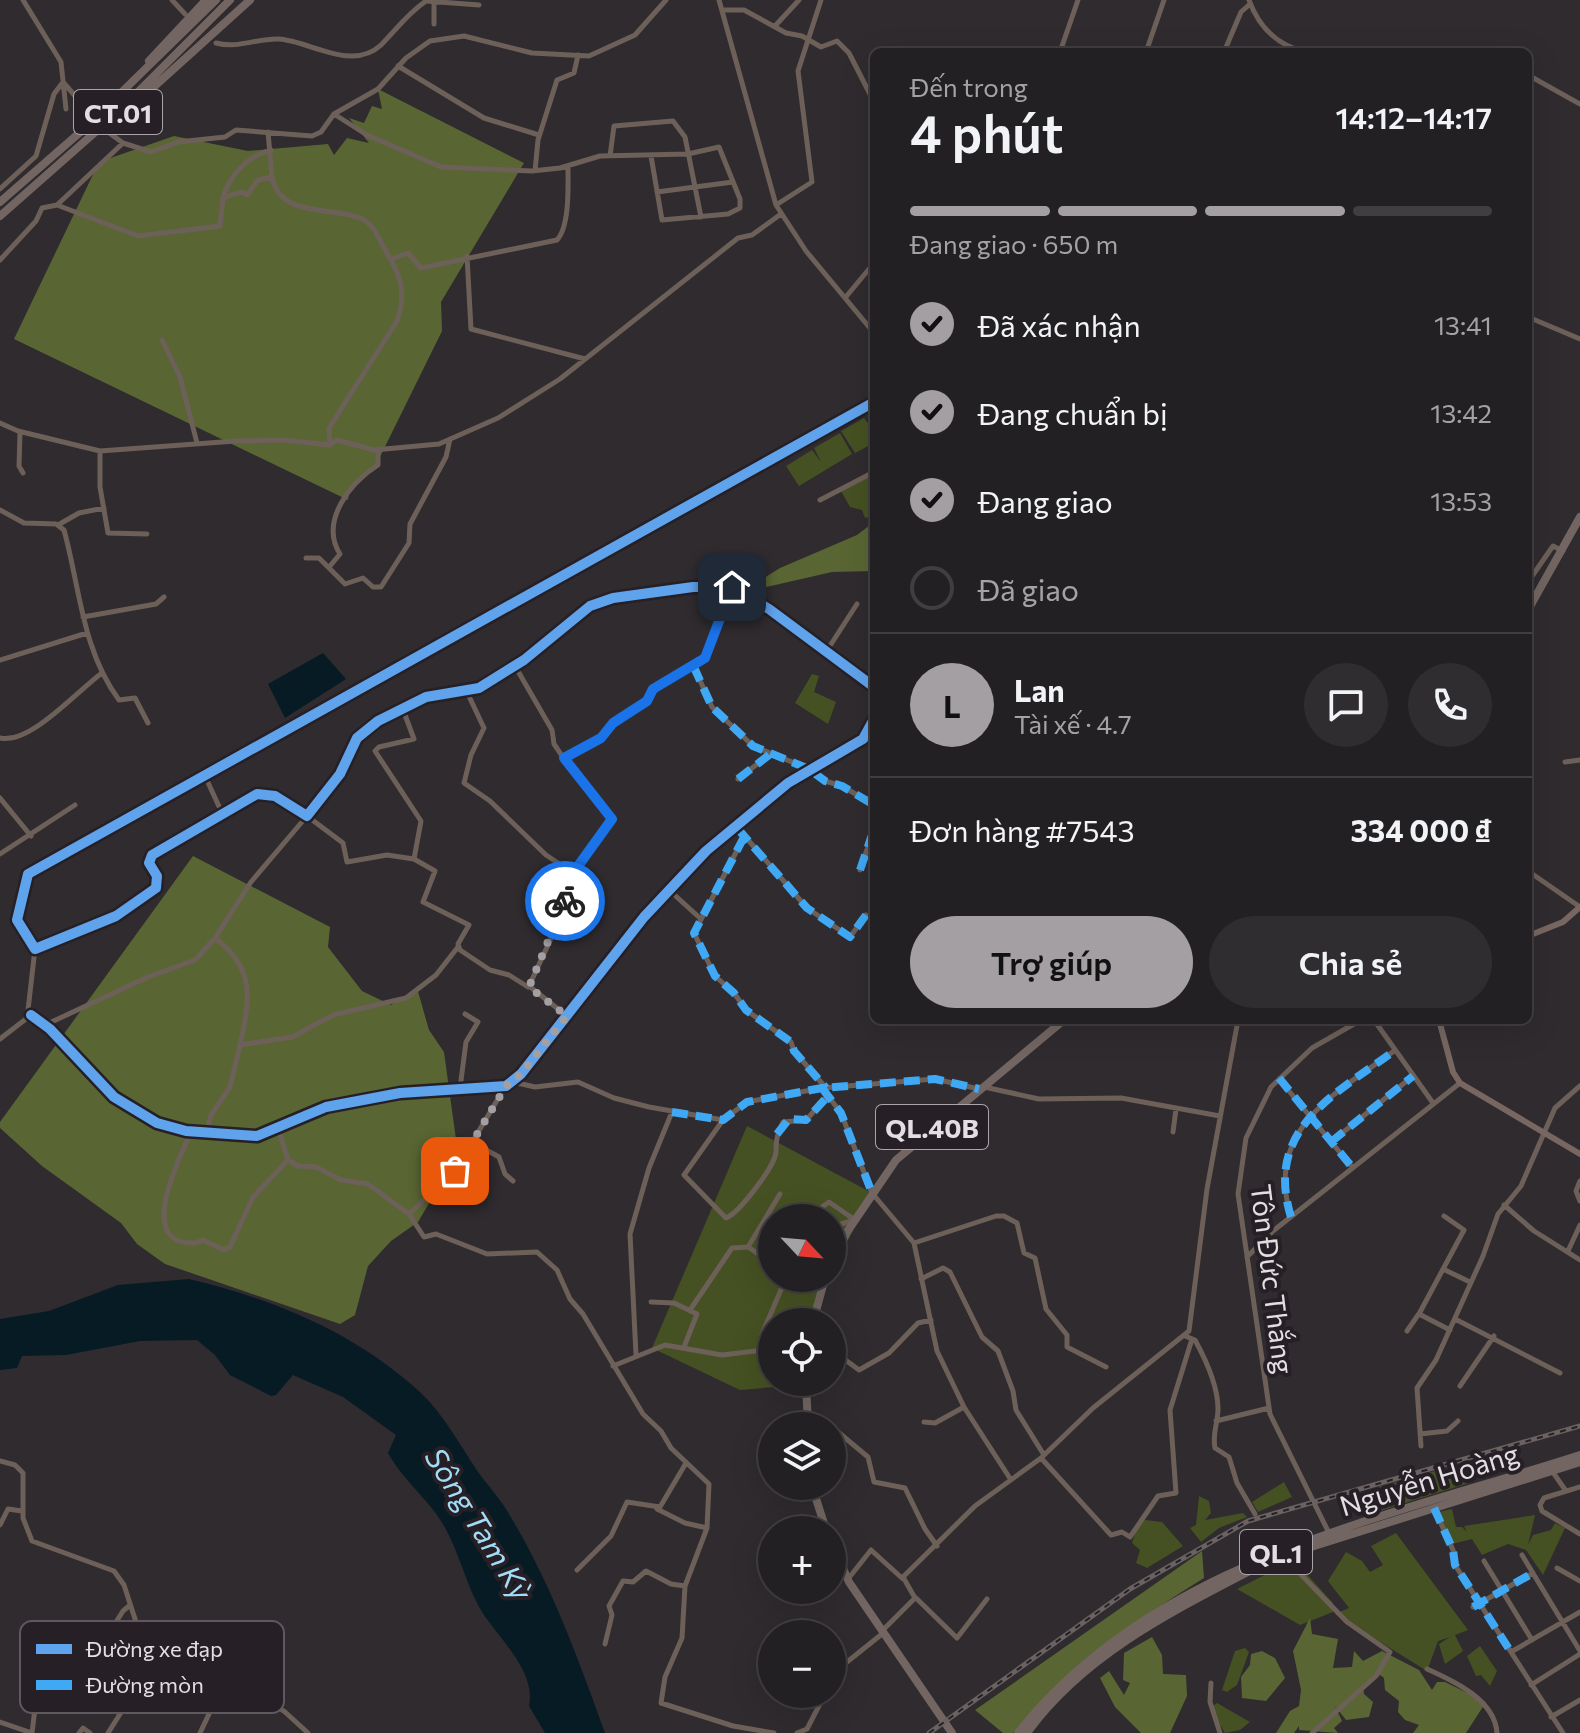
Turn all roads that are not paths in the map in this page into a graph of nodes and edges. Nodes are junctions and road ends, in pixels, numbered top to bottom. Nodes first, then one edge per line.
1 (23, 0) edge
2 (172, 0) edge
3 (206, 0) edge
4 (216, 0) edge
5 (230, 0) edge
6 (250, 0) edge
7 (434, 0) edge
8 (666, 0) edge
9 (719, 0) edge
10 (799, 0) edge
11 (821, 0) edge
12 (1078, 0) edge
13 (1164, 0) edge
14 (1249, 2) edge
15 (479, 5) dead end
16 (722, 10) junction
17 (185, 14) dead end
18 (434, 24) dead end
19 (775, 26) junction
20 (808, 39) junction
21 (216, 43) dead end
22 (1061, 48) edge
23 (1147, 48) edge
24 (1226, 48) edge
25 (1292, 48) edge
26 (578, 55) junction
27 (398, 66) junction
28 (1532, 77) edge
29 (63, 82) junction
30 (870, 95) edge
31 (1580, 104) edge
32 (66, 109) dead end
33 (90, 113) dead end
34 (334, 114) junction
35 (85, 128) junction
36 (108, 132) dead end
37 (268, 132) junction
38 (539, 135) junction
39 (123, 143) junction
40 (271, 150) junction
41 (688, 154) junction
42 (610, 156) junction
43 (651, 156) junction
44 (568, 166) junction
45 (535, 171) junction
46 (272, 177) junction
47 (733, 182) junction
48 (36, 186) junction
49 (695, 186) junction
50 (0, 189) edge
51 (657, 192) junction
52 (223, 198) junction
53 (0, 202) edge
54 (57, 205) junction
55 (776, 205) junction
56 (781, 214) junction
57 (0, 216) edge
58 (701, 217) junction
59 (467, 256) junction
60 (391, 259) junction
61 (0, 260) edge
62 (870, 268) edge
63 (845, 298) junction
64 (1532, 319) edge
65 (870, 328) edge
66 (1580, 339) edge
67 (162, 340) dead end
68 (585, 359) junction
69 (870, 404) edge
70 (0, 423) edge
71 (20, 432) junction
72 (450, 439) junction
73 (197, 443) junction
74 (330, 445) junction
75 (378, 449) junction
76 (100, 451) junction
77 (23, 473) dead end
78 (870, 474) edge
79 (820, 500) dead end
80 (104, 508) junction
81 (0, 510) edge
82 (1580, 517) edge
83 (58, 525) junction
84 (147, 534) dead end
85 (1564, 551) junction
86 (306, 558) dead end
87 (330, 566) junction
88 (1532, 576) edge
89 (732, 587) junction
90 (164, 597) dead end
91 (1532, 603) edge
92 (857, 604) dead end
93 (83, 617) junction
94 (87, 633) junction
95 (826, 652) junction
96 (0, 660) edge
97 (693, 665) junction
98 (515, 666) junction
99 (102, 673) junction
100 (870, 684) edge
101 (466, 690) junction
102 (402, 707) junction
103 (148, 723) dead end
104 (870, 726) edge
105 (0, 738) edge
106 (769, 755) junction
107 (564, 758) junction
108 (1580, 760) edge
109 (1565, 762) dead end
110 (809, 769) junction
111 (205, 776) junction
112 (738, 779) dead end
113 (0, 798) edge
114 (870, 803) edge
115 (75, 805) dead end
116 (222, 813) junction
117 (307, 816) junction
118 (736, 826) junction
119 (31, 836) junction
120 (744, 837) junction
121 (870, 841) edge
122 (0, 854) edge
123 (414, 859) junction
124 (860, 870) dead end
125 (573, 873) junction
126 (1532, 874) edge
127 (669, 890) junction
128 (1580, 907) edge
129 (866, 915) dead end
130 (701, 919) junction
131 (1532, 934) edge
132 (215, 938) junction
133 (458, 947) junction
134 (35, 949) junction
135 (529, 987) junction
136 (465, 1014) dead end
137 (31, 1015) junction
138 (567, 1016) junction
139 (1055, 1024) edge
140 (1237, 1024) edge
141 (1354, 1024) edge
142 (1377, 1024) edge
143 (1440, 1024) edge
144 (45, 1025) junction
145 (0, 1039) edge
146 (240, 1045) junction
147 (1394, 1051) junction
148 (1413, 1076) junction
149 (1279, 1078) junction
150 (513, 1082) junction
151 (1460, 1083) junction
152 (506, 1086) junction
153 (1580, 1086) edge
154 (460, 1088) junction
155 (824, 1088) junction
156 (981, 1088) junction
157 (828, 1096) junction
158 (1433, 1103) junction
159 (1176, 1109) junction
160 (672, 1112) junction
161 (1220, 1116) junction
162 (1310, 1116) junction
163 (723, 1120) junction
164 (278, 1128) junction
165 (207, 1130) junction
166 (191, 1131) junction
167 (1173, 1132) dead end
168 (1542, 1133) junction
169 (472, 1142) junction
170 (1331, 1142) junction
171 (1580, 1154) edge
172 (288, 1160) junction
173 (1352, 1167) junction
174 (513, 1181) dead end
175 (1580, 1181) edge
176 (872, 1193) junction
177 (780, 1194) dead end
178 (1580, 1201) edge
179 (1504, 1205) junction
180 (409, 1214) junction
181 (846, 1214) edge
182 (1444, 1216) dead end
183 (1291, 1217) junction
184 (855, 1220) junction
185 (846, 1223) edge
186 (1580, 1225) edge
187 (846, 1236) edge
188 (914, 1243) junction
189 (748, 1247) junction
190 (1568, 1251) junction
191 (758, 1254) edge
192 (1247, 1257) junction
193 (1580, 1260) edge
194 (1445, 1270) junction
195 (921, 1279) junction
196 (1470, 1282) junction
197 (651, 1302) dead end
198 (690, 1310) junction
199 (1419, 1314) junction
200 (1455, 1319) junction
201 (931, 1320) junction
202 (1450, 1330) junction
203 (1407, 1331) dead end
204 (1185, 1336) junction
205 (1494, 1336) junction
206 (1192, 1339) junction
207 (684, 1347) junction
208 (758, 1350) edge
209 (636, 1355) junction
210 (846, 1360) edge
211 (613, 1366) junction
212 (1106, 1367) dead end
213 (1560, 1373) dead end
214 (1460, 1386) dead end
215 (806, 1396) edge
216 (964, 1407) junction
217 (1269, 1408) junction
218 (807, 1411) edge
219 (1216, 1421) junction
220 (1458, 1421) dead end
221 (924, 1422) dead end
222 (1420, 1434) junction
223 (846, 1439) edge
224 (1421, 1446) dead end
225 (1580, 1455) edge
226 (1043, 1457) junction
227 (0, 1461) edge
228 (1580, 1462) edge
229 (686, 1463) junction
230 (1552, 1471) junction
231 (1011, 1480) junction
232 (1580, 1487) edge
233 (1566, 1491) junction
234 (1434, 1508) junction
235 (657, 1509) junction
236 (22, 1511) junction
237 (1255, 1514) dead end
238 (0, 1525) edge
239 (707, 1528) junction
240 (1329, 1533) junction
241 (1580, 1534) edge
242 (937, 1546) junction
243 (1522, 1555) dead end
244 (1284, 1557) junction
245 (1484, 1561) dead end
246 (1557, 1568) dead end
247 (1580, 1569) edge
248 (577, 1570) dead end
249 (1533, 1573) junction
250 (846, 1575) edge
251 (903, 1579) junction
252 (848, 1580) junction
253 (1577, 1580) edge
254 (685, 1586) junction
255 (1503, 1592) junction
256 (915, 1598) junction
257 (987, 1599) dead end
258 (1480, 1604) junction
259 (129, 1606) junction
260 (1473, 1607) dead end
261 (1580, 1612) edge
262 (116, 1621) edge
263 (136, 1621) edge
264 (1563, 1622) junction
265 (882, 1633) junction
266 (1532, 1640) junction
267 (605, 1644) dead end
268 (1511, 1652) junction
269 (1580, 1652) edge
270 (846, 1663) edge
271 (1427, 1669) dead end
272 (1211, 1683) dead end
273 (1531, 1685) junction
274 (1580, 1700) edge
275 (818, 1708) edge
276 (34, 1713) edge
277 (121, 1713) edge
278 (209, 1713) edge
279 (284, 1713) edge
280 (1551, 1717) junction
281 (1, 1725) edge
282 (79, 1733) edge
283 (90, 1733) edge
284 (108, 1733) edge
285 (200, 1733) edge
286 (308, 1733) edge
287 (774, 1733) edge
288 (797, 1733) edge
289 (952, 1733) edge
290 (1018, 1733) edge
291 (1027, 1733) edge
292 (1220, 1733) edge
293 (1312, 1733) edge
294 (1497, 1733) edge
295 (1563, 1733) edge

1 - 29 street
2 - 17 street
3 - 35 highway
4 - 35 highway, CT.01
5 - 48 highway, CT.01
6 - 48 highway
7 - 15 street
7 - 18 street
7 - 21 street
8 - 26 street
9 - 16 street
10 - 19 street
11 - 20 street
12 - 22 street
13 - 23 street
14 - 24 street
14 - 25 street
16 - 19 street
16 - 55 street
19 - 20 street
20 - 30 street
20 - 55 street
26 - 27 street
26 - 38 street
27 - 34 street
27 - 38 street
28 - 31 street
29 - 32 street
29 - 33 street
29 - 50 street
34 - 37 street
34 - 45 street
35 - 53 highway, CT.01
36 - 39 street
37 - 39 street
37 - 40 street
38 - 45 street
39 - 54 street
40 - 46 street
40 - 52 street
41 - 42 street
41 - 43 street
41 - 47 street
41 - 49 street
42 - 43 street
42 - 44 street
43 - 51 street
44 - 45 street
44 - 59 street
46 - 52 street
46 - 60 street
47 - 49 street
47 - 58 street
48 - 57 highway, CT.01
49 - 51 street
49 - 58 street
51 - 58 street
52 - 54 street
54 - 61 street
55 - 56 street
56 - 63 street
56 - 68 street
59 - 60 street
59 - 68 street
60 - 74 street
62 - 63 street
63 - 65 street
64 - 66 street
67 - 73 street
68 - 72 street
69 - 111 street
70 - 71 street
71 - 76 street
71 - 77 street
72 - 75 street
72 - 87 street
73 - 74 street
73 - 76 street
74 - 75 street
75 - 87 street
76 - 80 street
78 - 79 street
80 - 83 street
80 - 84 street
81 - 83 street
82 - 85 highway
83 - 93 street
85 - 88 street
85 - 91 highway
86 - 87 street
89 - 95 street
89 - 97 street
89 - 98 street
90 - 93 street
92 - 95 street
93 - 94 street
94 - 96 street
94 - 99 street
95 - 100 street
97 - 106 street
97 - 107 street
98 - 101 street
98 - 107 street
99 - 103 street
99 - 105 street
101 - 102 street
101 - 125 street
102 - 117 street
102 - 123 street
104 - 110 street
106 - 110 street
106 - 112 street
107 - 125 street
108 - 109 street
110 - 114 street
110 - 118 street
111 - 116 street
111 - 134 street
113 - 119 street
115 - 119 street
116 - 117 street
116 - 134 street
117 - 123 street
117 - 132 street
118 - 120 street
118 - 127 street
119 - 122 street
120 - 129 street
120 - 130 street
121 - 124 street
123 - 133 street
125 - 135 street
126 - 128 street
127 - 130 street
127 - 138 street
128 - 131 main road
130 - 155 street
132 - 144 street
132 - 146 street
133 - 135 street
133 - 146 street
134 - 137 street
135 - 138 street
136 - 154 street
137 - 144 street
137 - 145 street
138 - 150 street
139 - 156 highway, QL.40B
140 - 161 street
141 - 149 street, Tôn Đức Thắng
142 - 147 street
143 - 151 main road
144 - 166 street
146 - 165 street
147 - 148 street
147 - 162 street
148 - 158 street
148 - 170 street
149 - 162 street
149 - 192 street, Tôn Đức Thắng
150 - 152 street
150 - 160 street
151 - 158 street
151 - 168 main road
152 - 154 street
152 - 169 street
153 - 168 street
154 - 164 street
155 - 156 street
155 - 157 street
155 - 163 street
156 - 159 street
156 - 176 highway, QL.40B
157 - 163 street
157 - 176 street
158 - 173 street
159 - 161 street
159 - 167 street
160 - 163 street
160 - 209 street
161 - 204 street
162 - 170 street
162 - 183 street
164 - 165 street
164 - 172 street
165 - 166 street
166 - 172 street
168 - 171 main road
168 - 179 street
169 - 174 street
169 - 180 street
170 - 173 street
172 - 180 street
173 - 183 street
175 - 178 street
176 - 184 highway, QL.40B
176 - 188 street
177 - 189 street
179 - 190 street
179 - 196 street
180 - 211 street
181 - 184 street
182 - 194 street
183 - 192 street
184 - 185 street
184 - 187 highway, QL.40B
186 - 190 street
188 - 195 street
188 - 212 street
189 - 191 street
189 - 198 street
190 - 193 street
192 - 217 street, Tôn Đức Thắng
194 - 196 street
194 - 199 street
195 - 201 street
195 - 226 street
196 - 200 street
197 - 198 street
198 - 207 street
199 - 202 street
199 - 203 street
200 - 202 street
200 - 205 street
201 - 210 street
201 - 216 street
202 - 222 street
204 - 206 street
204 - 226 street
205 - 213 street
205 - 214 street
206 - 219 street
206 - 226 street
207 - 208 street
207 - 209 street
209 - 211 street
211 - 229 street
215 - 218 highway
216 - 221 street
216 - 231 street
217 - 219 street
217 - 240 street, Tôn Đức Thắng
219 - 237 street
220 - 222 street
222 - 224 street
223 - 242 street
225 - 240 highway, Nguyễn Hoàng / QL.1
226 - 231 street
227 - 236 street
228 - 230 highway, Nguyễn Hoàng / QL.1
229 - 235 street
229 - 239 street
230 - 233 street
230 - 234 highway, Nguyễn Hoàng / QL.1
231 - 242 street
232 - 233 street
233 - 241 street
234 - 244 highway, Nguyễn Hoàng / QL.1
234 - 258 street
235 - 239 street
235 - 248 street
236 - 238 street
236 - 259 street
239 - 254 street
240 - 290 highway, Nguyễn Hoàng / QL.1
242 - 251 street
243 - 249 street
244 - 291 highway, Nguyễn Hoàng / QL.1
244 - 293 street
245 - 255 street
246 - 253 street
247 - 253 street
249 - 255 street
249 - 264 street
250 - 252 highway
251 - 252 street
251 - 256 street
252 - 265 highway
254 - 267 street
254 - 287 street
255 - 258 street
255 - 266 street
256 - 257 street
256 - 265 street
258 - 260 street
258 - 268 street
259 - 262 street
259 - 263 street
261 - 264 street
264 - 266 street
264 - 269 street
265 - 270 street
265 - 289 highway
266 - 268 street
268 - 273 street
269 - 273 street
271 - 294 street
272 - 292 street
273 - 280 street
274 - 280 street
275 - 288 street
276 - 281 street
277 - 284 street
278 - 285 street
279 - 286 street
280 - 295 street
282 - 283 street

